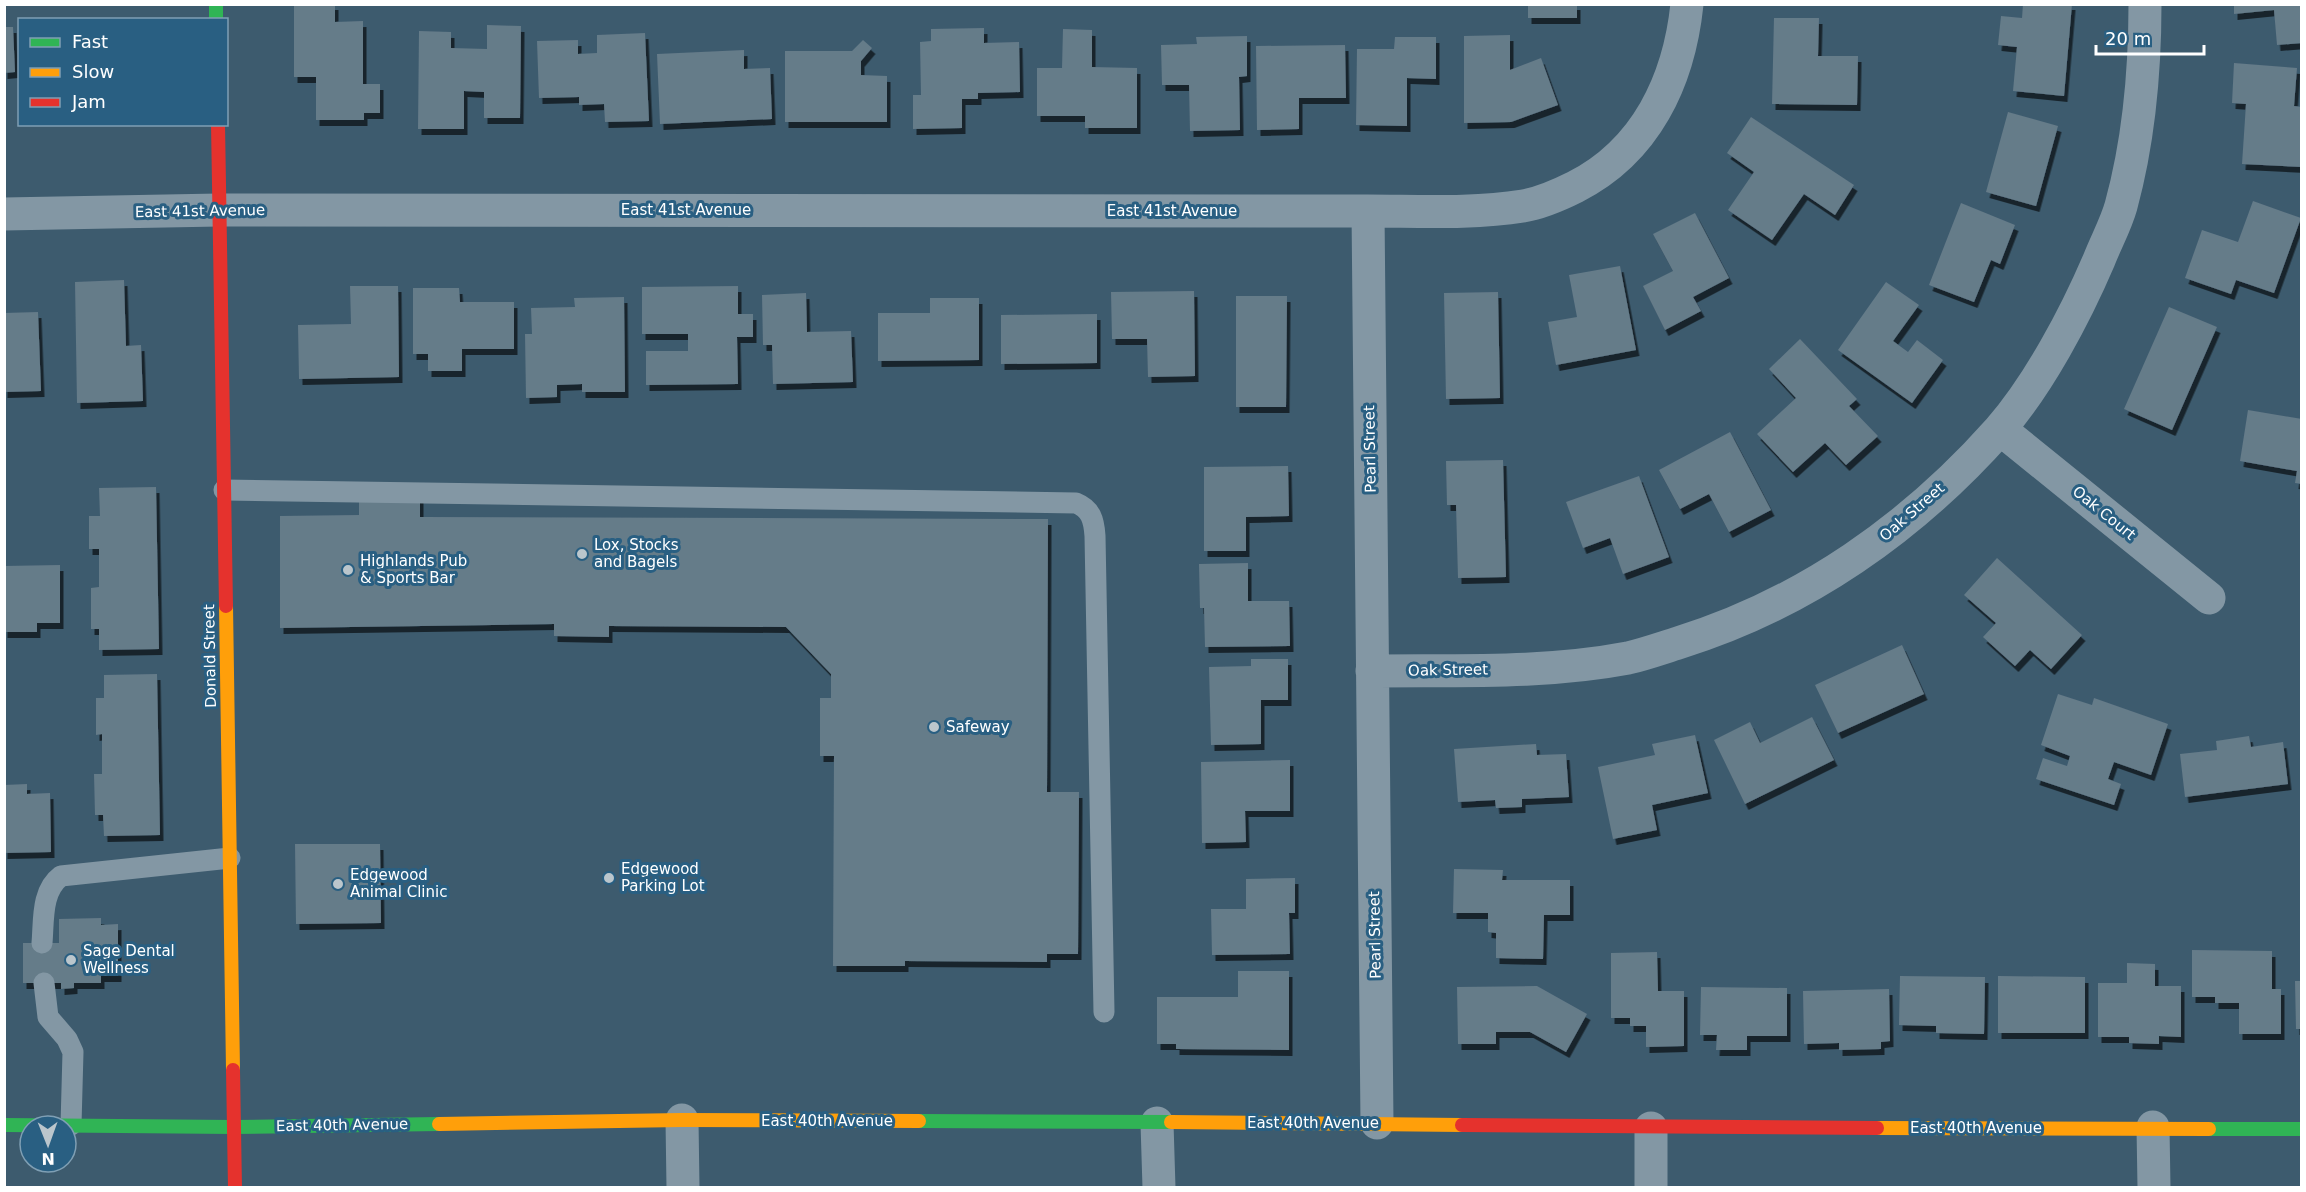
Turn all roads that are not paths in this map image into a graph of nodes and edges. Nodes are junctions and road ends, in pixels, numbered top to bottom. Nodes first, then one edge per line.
1 (1687, 4) edge
2 (2145, 4) edge
3 (218, 126) edge
4 (219, 210) junction
5 (1368, 211) junction
6 (4, 214) edge
7 (2000, 429) junction
8 (224, 490) junction
9 (2209, 598) dead end
10 (1372, 671) junction
11 (230, 858) junction
12 (42, 943) dead end
13 (44, 983) dead end
14 (1104, 1012) dead end
15 (71, 1114) edge
16 (682, 1120) junction
17 (1157, 1123) junction
18 (1377, 1123) junction
19 (78, 1125) edge
20 (234, 1127) junction
21 (2153, 1127) junction
22 (1650, 1128) junction
23 (2301, 1129) edge
24 (235, 1188) edge
25 (683, 1188) edge
26 (1159, 1188) edge
27 (1651, 1188) edge
28 (2154, 1188) edge

1 - 5 street
2 - 7 street, Oak Street
3 - 4 street, Donald Street
4 - 5 street, East 41st Avenue
4 - 6 street, East 41st Avenue
4 - 8 street, Donald Street
5 - 10 street, Pearl Street
7 - 9 street, Oak Court
7 - 10 street, Oak Street
8 - 11 street, Donald Street
8 - 14 lane
10 - 18 street, Pearl Street
11 - 12 lane
11 - 20 street, Donald Street
13 - 15 lane
16 - 17 street, East 40th Avenue
16 - 20 street, East 40th Avenue
16 - 25 street
17 - 18 street, East 40th Avenue
17 - 26 street
18 - 22 street, East 40th Avenue
19 - 20 street, East 40th Avenue
20 - 24 street, Donald Street
21 - 22 street, East 40th Avenue
21 - 23 street, East 40th Avenue
21 - 28 street
22 - 27 street

